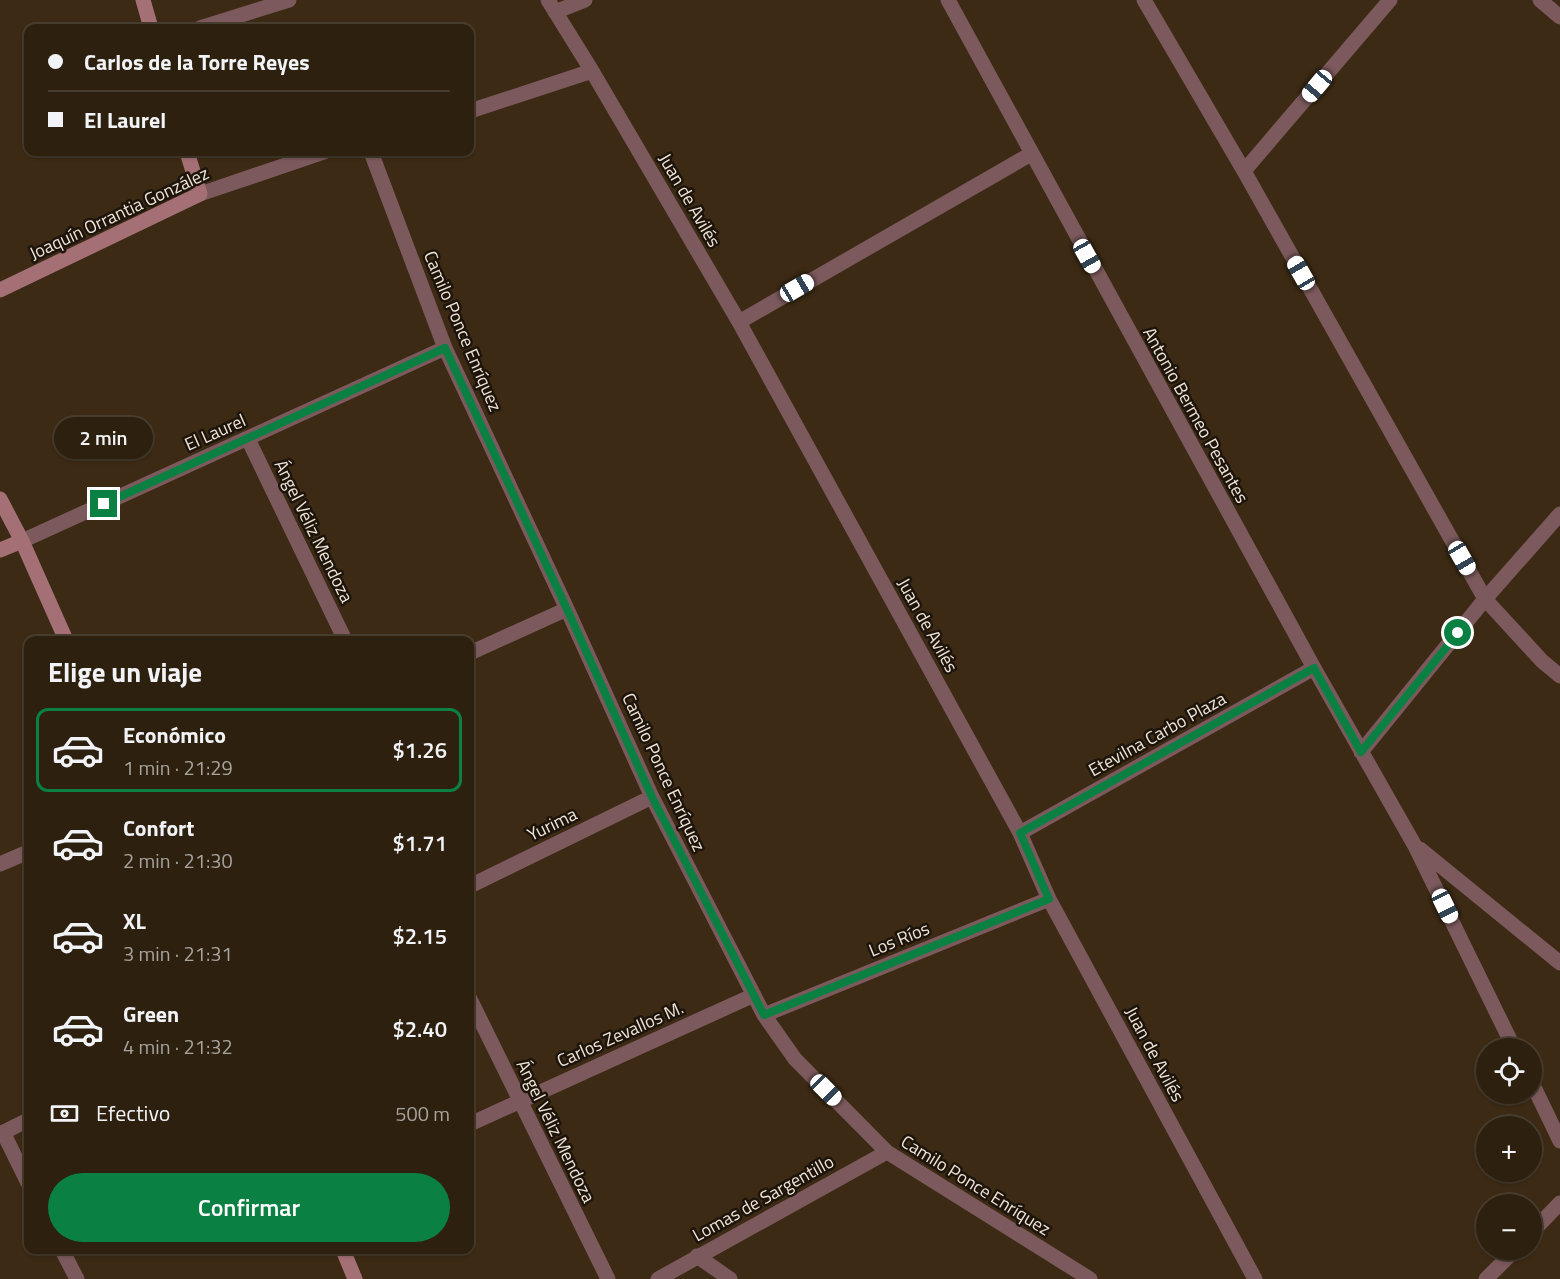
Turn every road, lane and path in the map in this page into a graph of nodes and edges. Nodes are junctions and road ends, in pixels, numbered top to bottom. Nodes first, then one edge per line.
1 (143, 0) edge
2 (289, 0) edge
3 (585, 0) edge
4 (948, 0) edge
5 (1144, 0) edge
6 (1390, 0) edge
7 (1540, 0) edge
8 (552, 6) edge
9 (1560, 17) edge
10 (150, 24) edge
11 (213, 24) edge
12 (592, 71) junction
13 (474, 110) edge
14 (1031, 153) junction
15 (188, 156) edge
16 (312, 156) edge
17 (373, 156) edge
18 (1244, 171) junction
19 (200, 194) junction
20 (0, 290) edge
21 (739, 322) junction
22 (445, 348) junction
23 (248, 439) junction
24 (0, 499) edge
25 (1560, 514) edge
26 (22, 541) junction
27 (0, 550) edge
28 (1485, 599) junction
29 (567, 609) junction
30 (64, 636) edge
31 (343, 636) edge
32 (474, 651) edge
33 (1314, 668) junction
34 (1560, 676) edge
35 (1361, 752) junction
36 (652, 797) junction
37 (1020, 833) junction
38 (1415, 846) junction
39 (24, 854) edge
40 (0, 864) edge
41 (474, 884) edge
42 (1049, 899) junction
43 (1560, 963) edge
44 (754, 995) junction
45 (474, 1007) edge
46 (764, 1015) junction
47 (1509, 1038) edge
48 (519, 1101) junction
49 (1542, 1104) edge
50 (24, 1122) edge
51 (474, 1122) edge
52 (2, 1133) edge
53 (1560, 1142) edge
54 (887, 1152) junction
55 (24, 1175) edge
56 (1557, 1211) edge
57 (1542, 1224) edge
58 (64, 1254) edge
59 (345, 1254) edge
60 (697, 1257) junction
61 (1505, 1260) edge
62 (77, 1279) edge
63 (355, 1279) edge
64 (608, 1279) edge
65 (658, 1279) edge
66 (730, 1279) edge
67 (1090, 1279) edge
68 (1255, 1279) edge
69 (1486, 1279) edge

1 - 10 street
2 - 11 street
3 - 8 street
4 - 14 street, Antonio Bermeo Pesantes
5 - 18 street
6 - 18 street
7 - 9 street
8 - 12 street, Juan de Avilés
12 - 13 street
12 - 21 street, Juan de Avilés
14 - 21 street
14 - 33 street, Antonio Bermeo Pesantes
15 - 19 street
16 - 19 street, Joaquín Orrantia González
17 - 22 street, Camilo Ponce Enríquez
18 - 28 street
19 - 20 street, Joaquín Orrantia González
21 - 37 street, Juan de Avilés
22 - 23 street, El Laurel
22 - 29 street, Camilo Ponce Enríquez
23 - 26 street, El Laurel
23 - 31 street, Ángel Véliz Mendoza
24 - 26 street
25 - 28 street
26 - 27 street, El Laurel
26 - 30 street
28 - 34 street
28 - 35 street
29 - 32 street
29 - 36 street, Camilo Ponce Enríquez
33 - 35 street, Antonio Bermeo Pesantes
33 - 37 street, Etevilna Carbo Plaza
35 - 38 street, Antonio Bermeo Pesantes
36 - 41 street, Yurima
36 - 44 street, Camilo Ponce Enríquez
37 - 42 street, Juan de Avilés
38 - 43 street
38 - 47 street, Antonio Bermeo Pesantes
39 - 40 street
42 - 46 street, Los Ríos
42 - 68 street, Juan de Avilés
44 - 46 street, Camilo Ponce Enríquez
44 - 48 street, Carlos Zevallos M.
45 - 48 street, Ángel Véliz Mendoza
46 - 54 street, Camilo Ponce Enríquez
48 - 51 street, Carlos Zevallos M.
48 - 64 street, Ángel Véliz Mendoza
49 - 53 street
50 - 52 street
52 - 55 street
54 - 60 street, Lomas de Sargentillo
54 - 67 street, Camilo Ponce Enríquez
56 - 57 street
58 - 62 street
59 - 63 street
60 - 65 street, Lomas de Sargentillo
60 - 66 street
61 - 69 street

